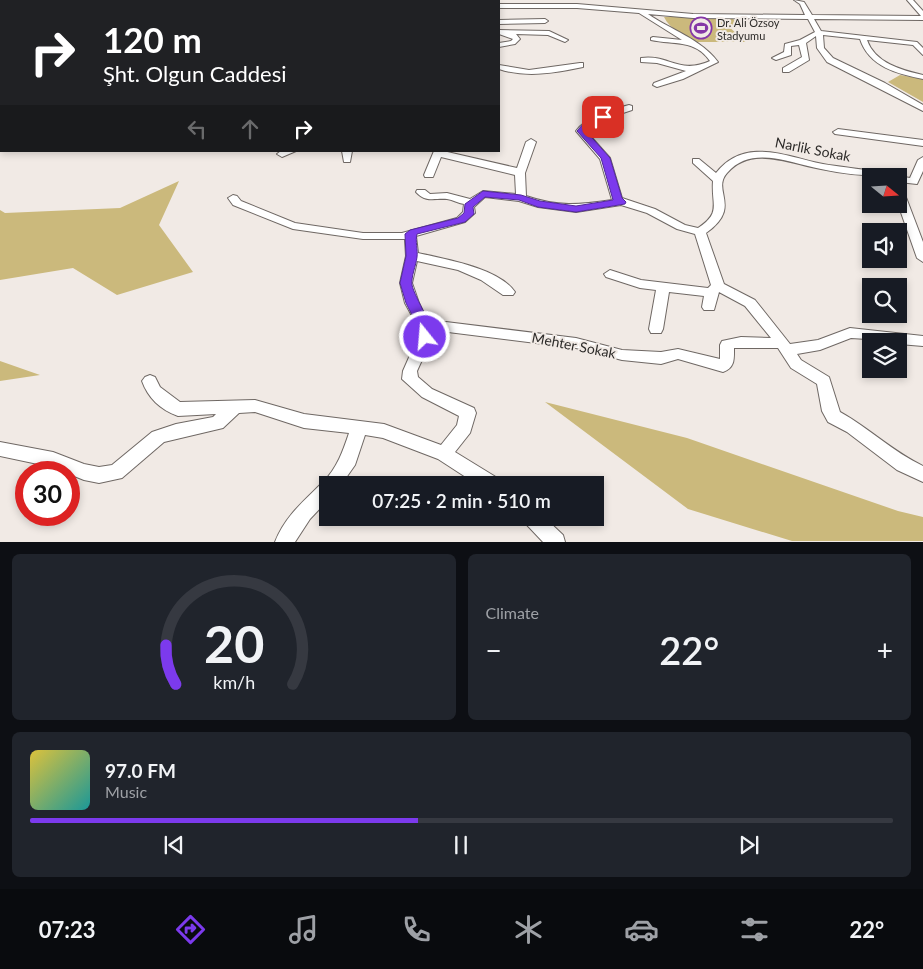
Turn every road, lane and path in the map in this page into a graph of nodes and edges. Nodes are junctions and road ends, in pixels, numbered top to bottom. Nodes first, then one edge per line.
1 (910, 0) edge
2 (799, 1) edge
3 (500, 6) edge
4 (641, 12) junction
5 (809, 16) junction
6 (923, 17) edge
7 (545, 21) dead end
8 (500, 22) edge
9 (500, 31) edge
10 (500, 31) edge
11 (819, 33) junction
12 (863, 37) junction
13 (653, 39) dead end
14 (566, 40) dead end
15 (802, 42) junction
16 (697, 44) junction
17 (500, 45) edge
18 (923, 54) edge
19 (776, 58) dead end
20 (644, 60) dead end
21 (580, 64) dead end
22 (500, 67) edge
23 (699, 69) junction
24 (786, 70) dead end
25 (923, 77) edge
26 (657, 84) dead end
27 (629, 108) dead end
28 (923, 108) edge
29 (838, 132) dead end
30 (531, 142) dead end
31 (923, 143) edge
32 (923, 160) edge
33 (696, 162) dead end
34 (520, 173) junction
35 (862, 173) edge
36 (429, 175) dead end
37 (718, 180) junction
38 (908, 181) edge
39 (421, 192) dead end
40 (233, 198) dead end
41 (521, 198) junction
42 (621, 202) junction
43 (471, 203) junction
44 (907, 213) edge
45 (410, 234) junction
46 (700, 235) junction
47 (412, 256) junction
48 (923, 258) edge
49 (610, 274) dead end
50 (663, 286) junction
51 (714, 289) junction
52 (508, 292) dead end
53 (710, 307) dead end
54 (656, 329) dead end
55 (425, 337) junction
56 (923, 340) edge
57 (785, 347) junction
58 (150, 381) dead end
59 (234, 408) junction
60 (359, 427) junction
61 (0, 449) edge
62 (444, 454) junction
63 (923, 474) edge
64 (337, 476) edge
65 (479, 476) edge
66 (319, 497) edge
67 (541, 526) edge
68 (284, 542) edge
69 (556, 542) edge

1 - 6 street
2 - 5 street
3 - 4 street
4 - 5 street
4 - 16 street
5 - 6 street
5 - 11 street
7 - 8 street
9 - 14 street
10 - 17 street
11 - 12 street
11 - 15 street
11 - 28 street
12 - 18 street
12 - 25 street
13 - 16 street
15 - 19 street
15 - 24 street
16 - 23 street
20 - 23 street
21 - 22 street
23 - 26 street
27 - 42 street
29 - 31 street
30 - 34 street
32 - 38 street
33 - 37 street
34 - 36 street
34 - 41 street
35 - 37 street, Narlik Sokak
37 - 46 street
39 - 43 street
40 - 45 street
41 - 42 street
41 - 43 street
42 - 46 street
43 - 45 street
44 - 48 street
45 - 47 street
46 - 51 street
47 - 52 street
47 - 55 street
49 - 50 street
50 - 51 street
50 - 54 street
51 - 53 street
51 - 57 street
55 - 57 street, Mehter Sokak
55 - 62 street
56 - 57 street
57 - 63 street
58 - 59 street
59 - 60 street
59 - 61 street
60 - 62 street
60 - 64 street
62 - 65 street
66 - 68 street
67 - 69 street

